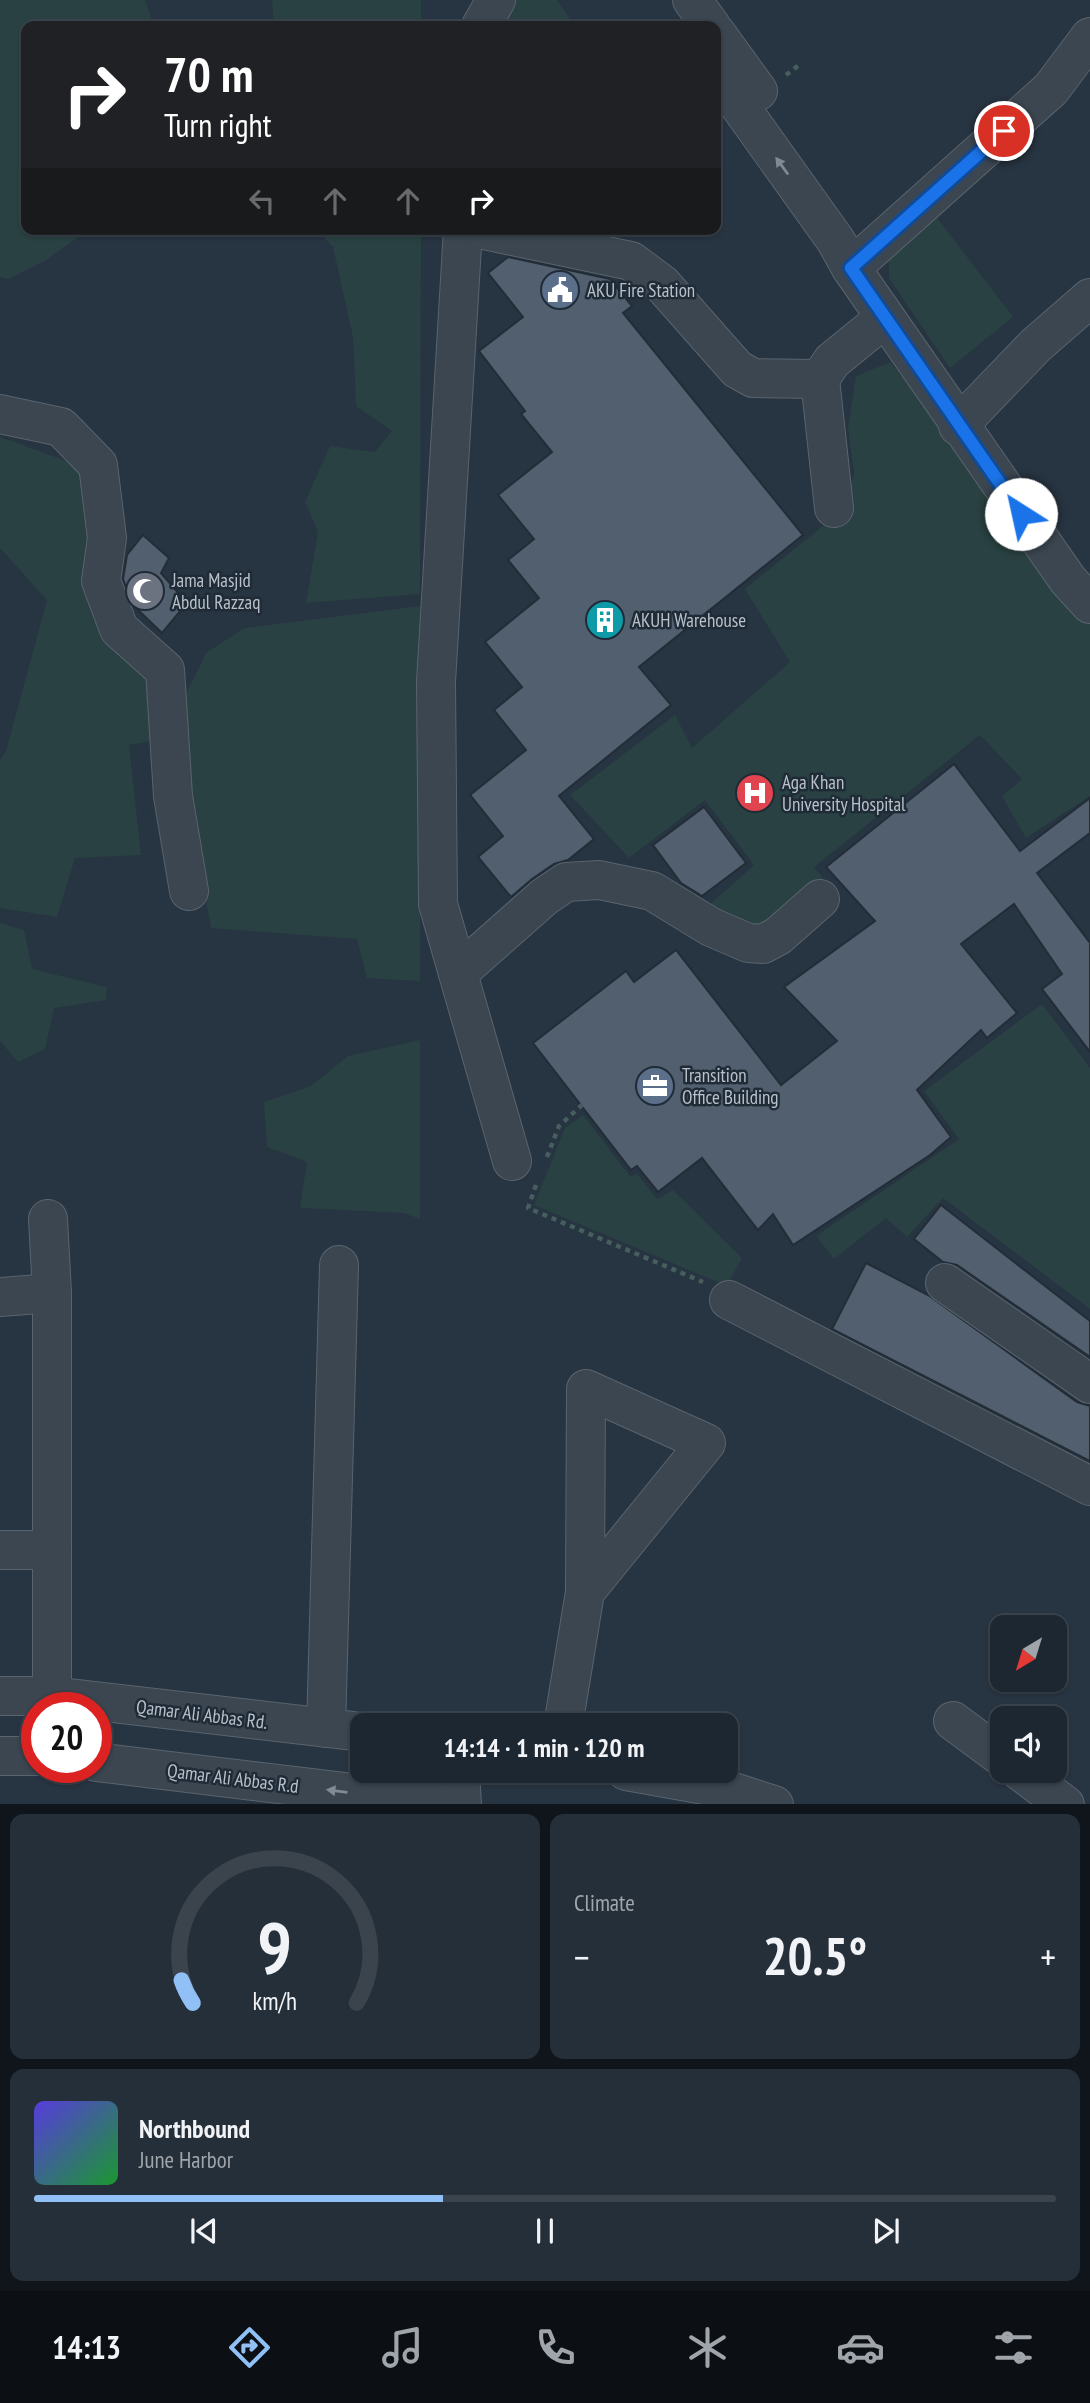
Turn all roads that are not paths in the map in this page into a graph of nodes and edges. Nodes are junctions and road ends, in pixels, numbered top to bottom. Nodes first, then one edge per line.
1 (496, 0) edge
2 (692, 0) edge
3 (484, 21) edge
4 (707, 21) edge
5 (1090, 37) edge
6 (721, 40) edge
7 (721, 80) edge
8 (463, 235) edge
9 (508, 235) edge
10 (844, 255) junction
11 (1090, 298) edge
12 (885, 318) junction
13 (820, 379) junction
14 (0, 414) edge
15 (958, 426) junction
16 (834, 508) dead end
17 (1090, 604) edge
18 (189, 891) dead end
19 (820, 899) dead end
20 (458, 973) junction
21 (533, 1165) road end
22 (48, 1219) dead end
23 (339, 1265) dead end
24 (945, 1283) dead end
25 (52, 1293) junction
26 (0, 1297) edge
27 (729, 1300) road end
28 (1090, 1384) edge
29 (1090, 1486) edge
30 (0, 1550) edge
31 (51, 1550) junction
32 (585, 1592) junction
33 (52, 1692) edge
34 (0, 1696) edge
35 (21, 1696) edge
36 (112, 1703) edge
37 (565, 1713) edge
38 (953, 1721) dead end
39 (344, 1730) edge
40 (990, 1748) edge
41 (0, 1756) edge
42 (21, 1756) edge
43 (112, 1764) edge
44 (461, 1783) edge
45 (693, 1783) edge
46 (1036, 1783) edge
47 (453, 1804) edge
48 (462, 1804) edge
49 (775, 1804) edge
50 (1065, 1804) edge

1 - 3 street
2 - 4 street
5 - 10 street
6 - 10 street
10 -> 7 street
8 - 20 street
9 - 13 street
10 - 12 street
11 - 15 street
12 - 13 street
12 - 15 street
13 - 16 street
14 - 18 street
15 - 17 street
19 - 20 street
20 - 21 street
22 - 25 street
23 - 39 street
24 - 28 street
25 - 26 street
25 - 31 street
27 - 29 street
30 - 31 street
31 - 33 street
32 - 32 street
32 - 37 street
34 - 35 street, Qamar Ali Abbas Rd.
36 - 39 street, Qamar Ali Abbas Rd.
38 - 40 street
41 - 42 street
47 -> 43 street, Qamar Ali Abbas R.d
44 - 48 street
45 - 49 street
46 - 50 street

